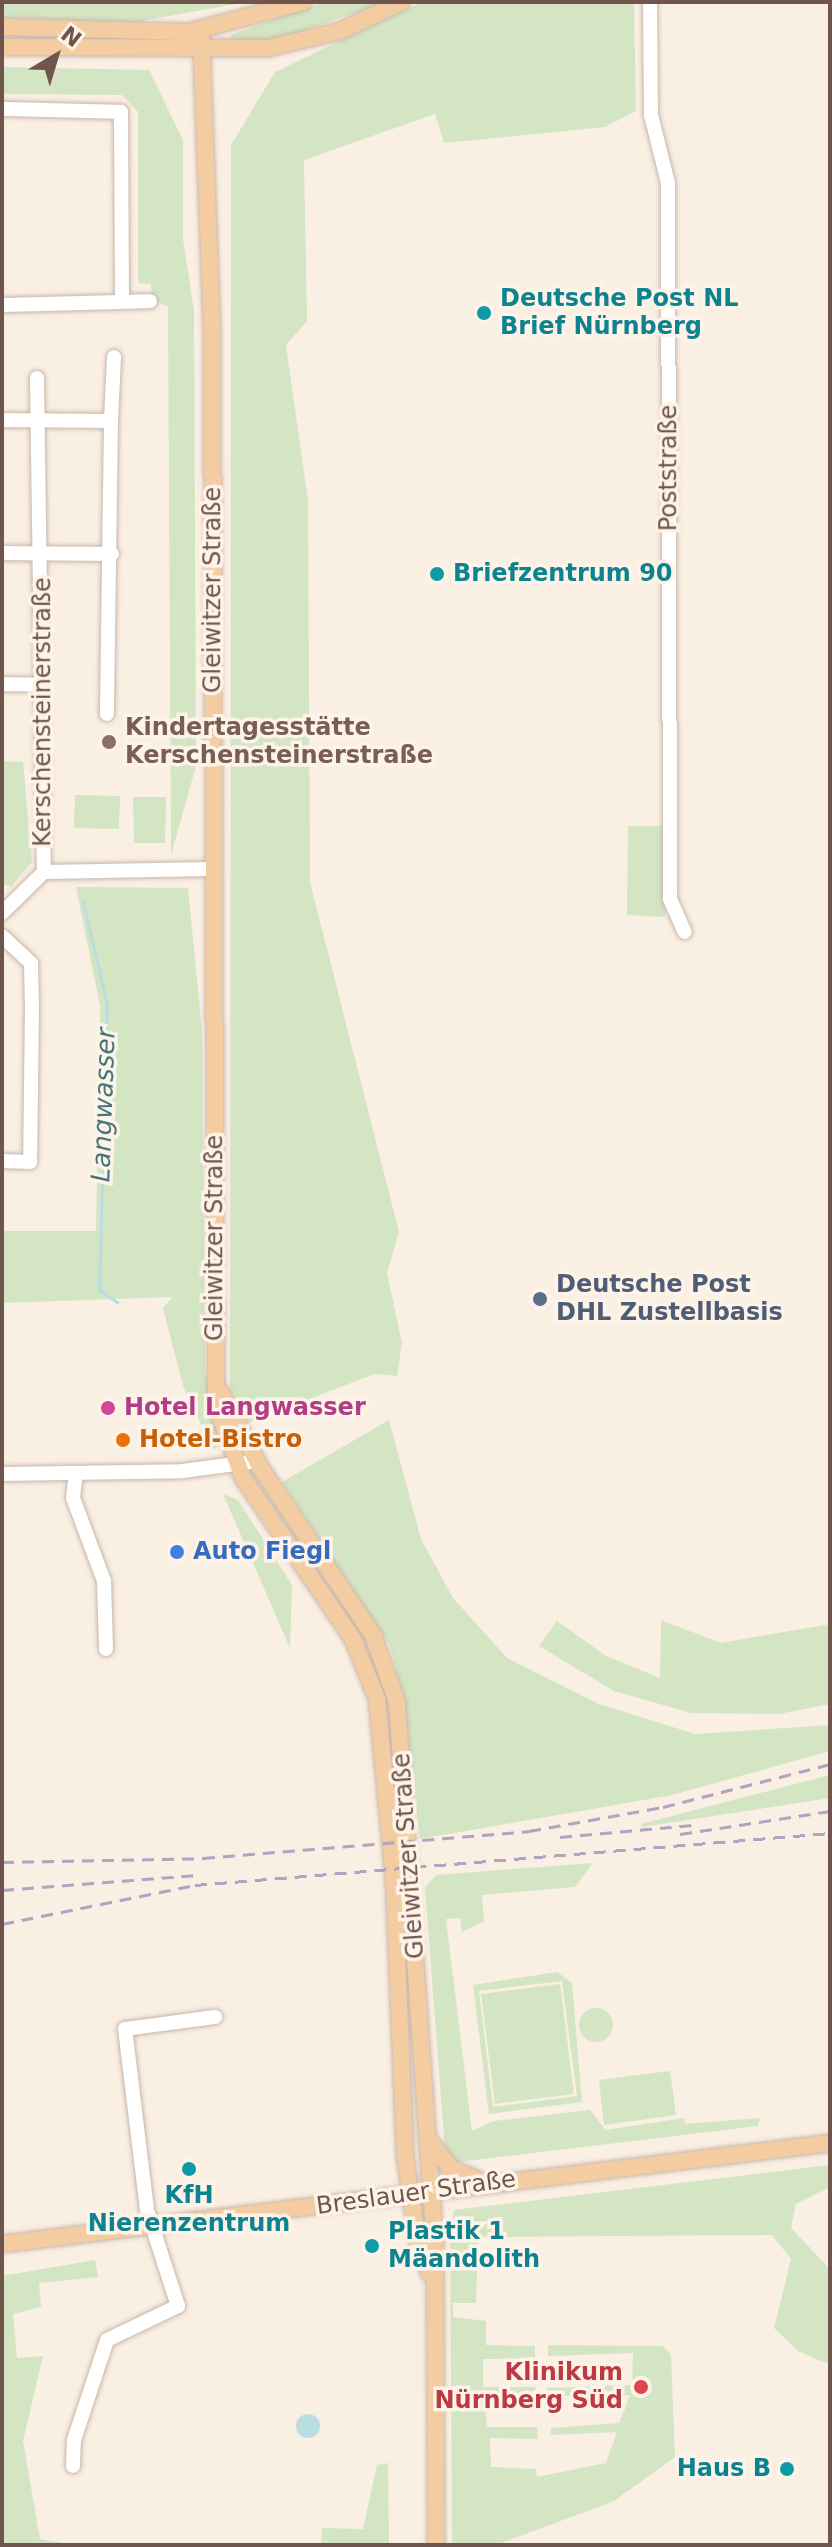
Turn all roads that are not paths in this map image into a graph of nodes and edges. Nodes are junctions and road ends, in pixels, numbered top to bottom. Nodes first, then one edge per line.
1 (303, 2) edge
2 (401, 2) edge
3 (650, 2) edge
4 (2, 27) edge
5 (201, 31) junction
6 (2, 47) edge
7 (206, 49) junction
8 (2, 109) edge
9 (122, 301) junction
10 (150, 301) dead end
11 (2, 305) edge
12 (114, 357) dead end
13 (37, 378) dead end
14 (41, 419) junction
15 (2, 420) edge
16 (111, 421) junction
17 (2, 553) edge
18 (43, 553) junction
19 (112, 554) junction
20 (2, 684) edge
21 (41, 685) junction
22 (107, 714) dead end
23 (212, 869) junction
24 (44, 872) junction
25 (2, 913) edge
26 (685, 932) dead end
27 (2, 936) edge
28 (2, 1161) edge
29 (220, 1391) junction
30 (257, 1461) junction
31 (237, 1468) junction
32 (76, 1473) junction
33 (2, 1474) edge
34 (106, 1649) dead end
35 (215, 2017) dead end
36 (427, 2137) junction
37 (830, 2143) edge
38 (486, 2183) junction
39 (432, 2193) junction
40 (410, 2195) junction
41 (151, 2228) junction
42 (2, 2244) edge
43 (430, 2274) junction
44 (73, 2466) dead end
45 (436, 2545) edge

1 - 5 main road
2 - 7 main road
3 - 26 street, Poststraße
4 - 5 main road
5 - 7 main road, Gleiwitzer Straße
6 - 7 main road
7 - 23 main road, Gleiwitzer Straße
8 - 9 street
9 - 10 street
9 - 11 street
12 - 16 street
13 - 14 street, Kerschensteinerstraße
14 - 15 street
14 - 16 street
14 - 18 street, Kerschensteinerstraße
16 - 19 street
17 - 18 street
18 - 19 street, Kerschensteinerstraße
18 - 21 street, Kerschensteinerstraße
19 - 22 street
20 - 21 street
21 - 24 street, Kerschensteinerstraße
23 - 24 street
23 - 29 main road, Gleiwitzer Straße
24 - 25 street
27 - 28 street
29 - 30 main road, Gleiwitzer Straße
29 - 31 main road, Gleiwitzer Straße
30 - 31 street
30 - 36 main road, Gleiwitzer Straße
31 - 32 street
31 - 40 main road, Gleiwitzer Straße
32 - 33 street
32 - 34 street
35 - 41 street
36 - 38 main road
36 - 39 main road, Gleiwitzer Straße
37 - 38 main road, Breslauer Straße
38 - 39 main road, Breslauer Straße
39 - 40 main road, Breslauer Straße
39 - 43 main road, Gleiwitzer Straße
40 - 41 main road, Breslauer Straße
40 - 43 main road, Gleiwitzer Straße
41 - 42 main road, Breslauer Straße
41 - 44 street
43 - 45 main road, Gleiwitzer Straße

